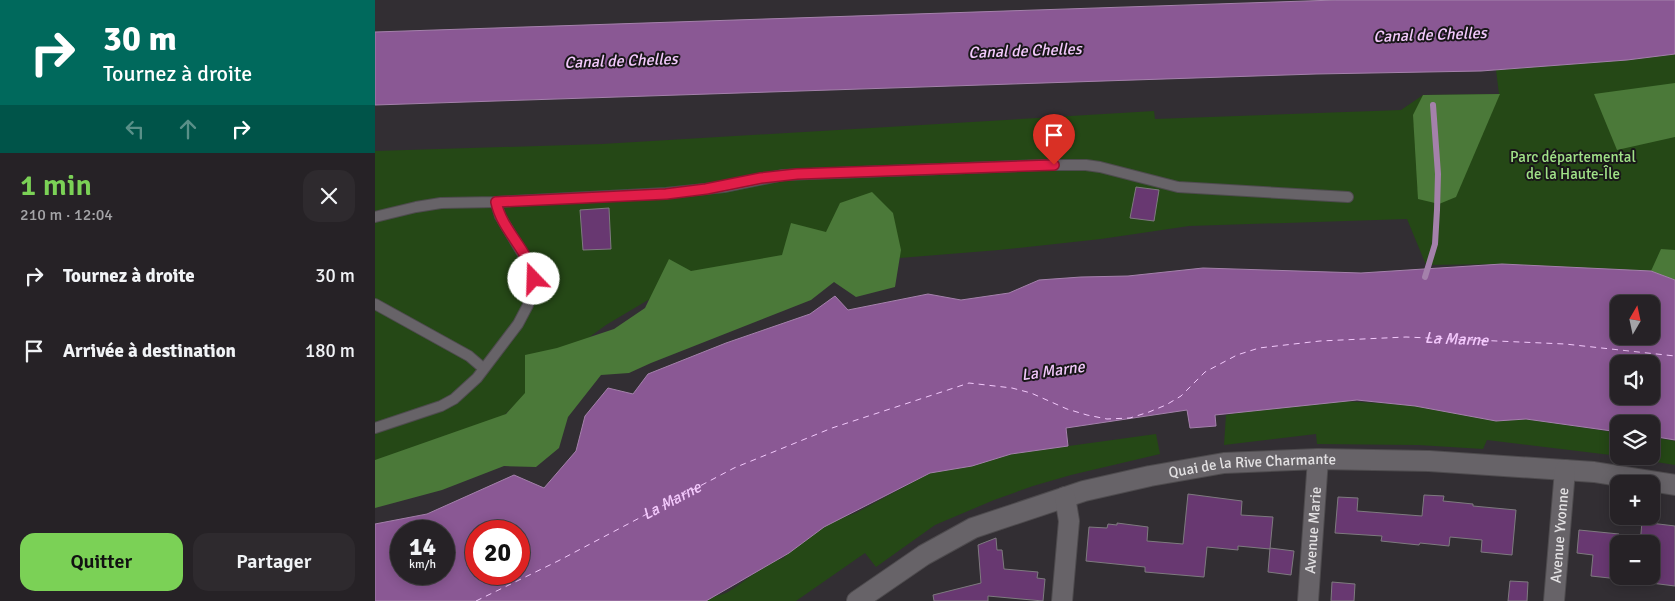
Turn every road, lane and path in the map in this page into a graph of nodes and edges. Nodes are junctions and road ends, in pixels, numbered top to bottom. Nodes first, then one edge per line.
1 (1349, 196) dead end
2 (496, 202) junction
3 (375, 217) edge
4 (375, 304) edge
5 (483, 368) junction
6 (375, 428) edge
7 (1318, 459) junction
8 (1565, 470) junction
9 (1675, 485) edge
10 (1065, 497) junction
11 (857, 601) edge
12 (1062, 601) edge
13 (1308, 601) edge
14 (1554, 601) edge

1 - 2 lane
2 - 3 lane
2 - 5 lane
4 - 5 lane
5 - 6 lane
7 - 8 street, Quai de la Rive Charmante
7 - 10 street, Quai de la Rive Charmante
7 - 13 street, Avenue Marie
8 - 9 street, Quai de la Rive Charmante
8 - 14 street, Avenue Yvonne
10 - 11 street, Quai de la Rive Charmante
10 - 12 street

